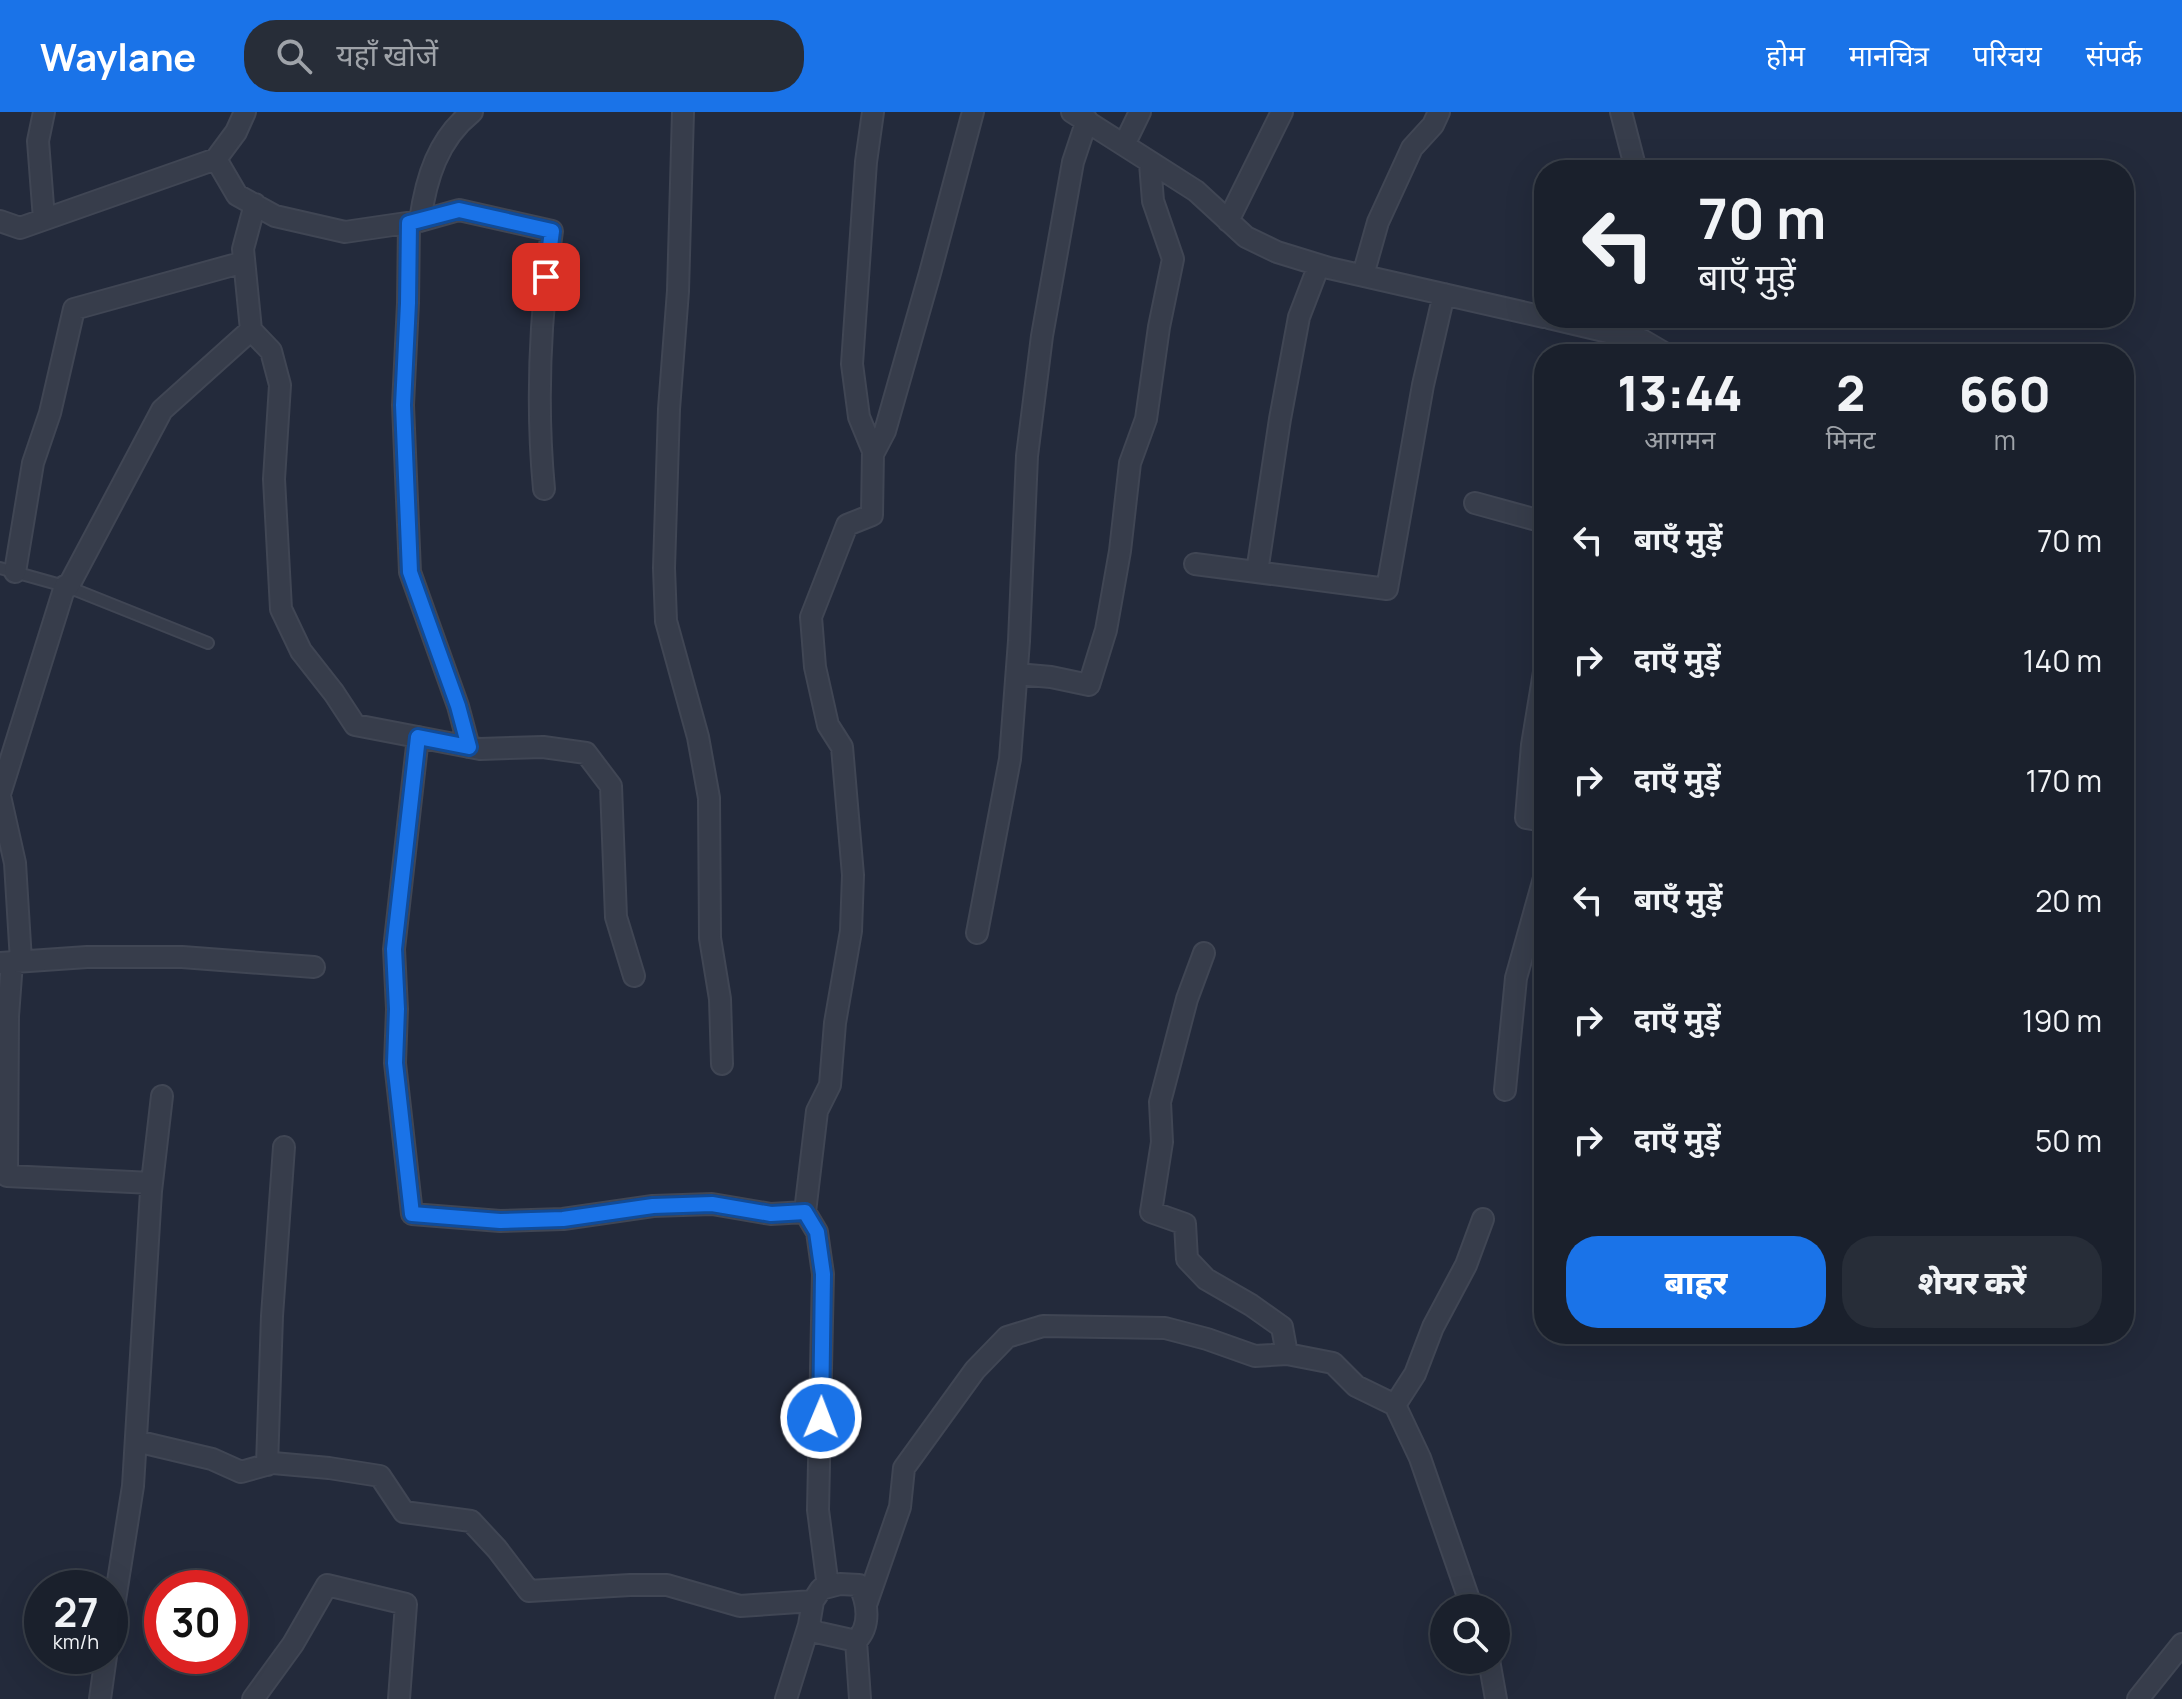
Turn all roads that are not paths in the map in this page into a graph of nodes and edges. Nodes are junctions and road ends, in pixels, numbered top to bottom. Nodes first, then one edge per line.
1 (44, 112) edge
2 (245, 112) edge
3 (472, 112) edge
4 (683, 112) edge
5 (873, 112) edge
6 (973, 112) edge
7 (1140, 112) edge
8 (1282, 112) edge
9 (1439, 112) edge
10 (1621, 112) edge
11 (1079, 116) edge
12 (1124, 145) junction
13 (216, 159) junction
14 (1633, 160) edge
15 (1150, 163) junction
16 (255, 204) junction
17 (44, 219) junction
18 (0, 221) edge
19 (1228, 221) junction
20 (415, 222) junction
21 (244, 262) junction
22 (1319, 265) junction
23 (1363, 275) junction
24 (1444, 294) junction
25 (1534, 315) edge
26 (1616, 328) edge
27 (251, 330) junction
28 (1649, 344) edge
29 (873, 454) junction
30 (544, 489) dead end
31 (1475, 503) dead end
32 (1534, 519) edge
33 (1195, 564) dead end
34 (7, 570) edge
35 (1257, 572) junction
36 (66, 586) junction
37 (208, 643) dead end
38 (1017, 674) junction
39 (1534, 736) edge
40 (418, 737) junction
41 (469, 747) junction
42 (0, 795) edge
43 (1534, 819) edge
44 (1534, 914) edge
45 (977, 933) dead end
46 (1204, 953) dead end
47 (11, 962) edge
48 (314, 967) dead end
49 (634, 976) dead end
50 (722, 1064) dead end
51 (1505, 1090) dead end
52 (162, 1096) dead end
53 (284, 1147) dead end
54 (152, 1183) junction
55 (805, 1212) junction
56 (1483, 1219) dead end
57 (1287, 1354) junction
58 (1395, 1405) junction
59 (136, 1441) junction
60 (267, 1465) junction
61 (120, 1570) edge
62 (820, 1594) junction
63 (1467, 1594) edge
64 (867, 1602) junction
65 (809, 1625) junction
66 (856, 1641) junction
67 (2182, 1644) edge
68 (103, 1674) edge
69 (1492, 1674) edge
70 (100, 1699) edge
71 (253, 1699) edge
72 (399, 1699) edge
73 (786, 1699) edge
74 (860, 1699) edge
75 (1496, 1699) edge
76 (2138, 1699) edge

1 - 17 street
2 - 13 street
3 - 20 street
4 - 50 street
5 - 29 street
6 - 29 street
7 - 12 street
8 - 19 street
9 - 23 street
10 - 14 street
11 - 12 street
11 - 38 street
12 - 15 street
13 - 16 street
13 - 17 street
15 - 19 street
15 - 38 street
16 - 20 street
16 - 21 street
17 - 18 street
19 - 22 street
20 - 30 street
20 - 41 street
21 - 27 street
21 - 34 street
22 - 23 street
22 - 35 street
23 - 24 street
24 - 25 street
24 - 35 street
26 - 28 street
27 - 36 street
27 - 40 street
29 - 55 street
31 - 32 street
33 - 35 street
34 - 36 lane
36 - 37 lane
36 - 42 street
38 - 45 street
39 - 43 street
40 - 41 street
40 - 55 street
41 - 49 street
42 - 47 street
44 - 51 street
46 - 57 street
47 - 48 street
47 - 54 street
52 - 54 street
53 - 60 street
54 - 59 street
55 - 62 street
56 - 58 street
57 - 58 street
57 - 64 street
58 - 63 street
59 - 60 street
59 - 61 street
60 - 62 street
62 - 64 street
62 - 65 street
64 - 66 street
65 - 66 street
65 - 73 street
66 - 74 street
67 - 76 street
68 - 70 street
69 - 75 street
71 - 72 street

